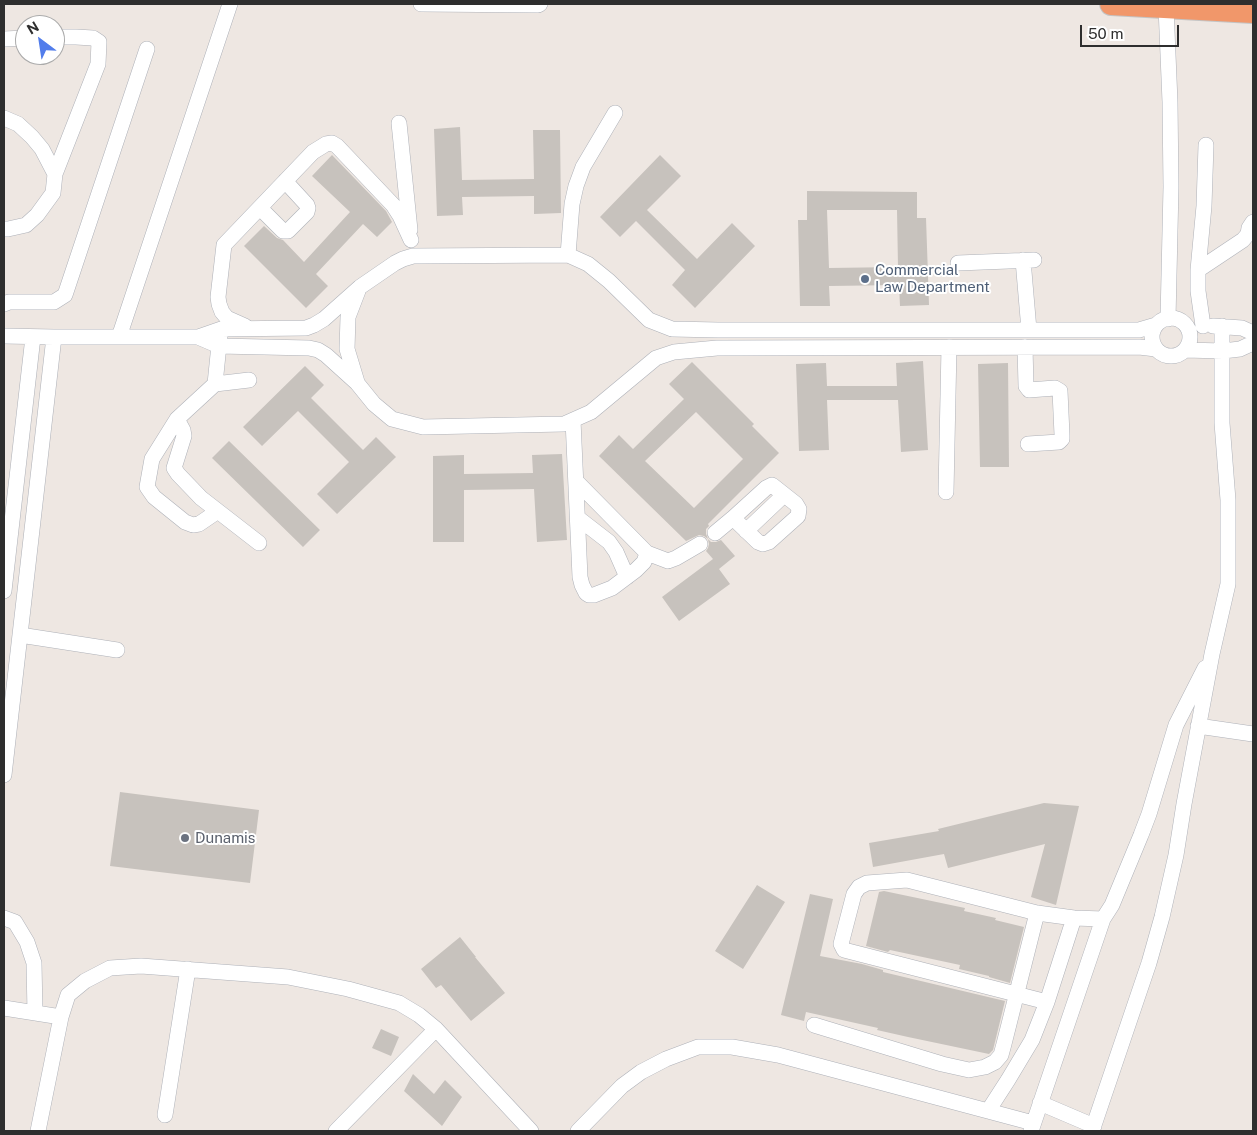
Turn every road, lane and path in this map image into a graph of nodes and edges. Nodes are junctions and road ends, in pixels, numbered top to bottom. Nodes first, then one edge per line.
1 (230, 4) edge
2 (421, 4) edge
3 (540, 4) edge
4 (1111, 4) edge
5 (1166, 7) junction
6 (1253, 12) edge
7 (65, 37) edge
8 (147, 49) dead end
9 (615, 113) dead end
10 (4, 118) edge
11 (399, 123) dead end
12 (1206, 145) dead end
13 (55, 174) junction
14 (285, 181) junction
15 (260, 208) junction
16 (1253, 222) edge
17 (4, 229) edge
18 (411, 240) junction
19 (568, 255) junction
20 (413, 256) junction
21 (958, 263) dead end
22 (1198, 270) junction
23 (360, 287) junction
24 (4, 304) edge
25 (1162, 322) junction
26 (1185, 325) junction
27 (1203, 326) junction
28 (1222, 326) junction
29 (221, 329) junction
30 (250, 329) junction
31 (1029, 330) junction
32 (1139, 330) junction
33 (1253, 333) edge
34 (4, 336) edge
35 (33, 337) junction
36 (198, 337) junction
37 (54, 338) junction
38 (119, 338) junction
39 (1253, 343) edge
40 (219, 346) junction
41 (949, 347) junction
42 (1025, 347) junction
43 (1140, 347) junction
44 (1156, 349) junction
45 (1185, 350) junction
46 (1222, 351) junction
47 (249, 380) dead end
48 (357, 383) junction
49 (215, 384) junction
50 (177, 418) junction
51 (573, 420) junction
52 (1028, 444) dead end
53 (576, 481) junction
54 (946, 492) dead end
55 (784, 495) junction
56 (218, 511) junction
57 (578, 518) junction
58 (733, 518) junction
59 (746, 530) junction
60 (715, 533) dead end
61 (259, 544) dead end
62 (700, 544) dead end
63 (647, 553) junction
64 (627, 577) junction
65 (4, 591) edge
66 (20, 635) junction
67 (117, 650) dead end
68 (1212, 654) junction
69 (1198, 726) junction
70 (1253, 734) edge
71 (4, 769) edge
72 (1037, 913) junction
73 (4, 918) edge
74 (1074, 918) junction
75 (1103, 919) junction
76 (188, 969) junction
77 (1016, 994) junction
78 (1047, 1002) junction
79 (4, 1008) edge
80 (35, 1013) junction
81 (61, 1017) junction
82 (814, 1025) dead end
83 (436, 1029) junction
84 (1040, 1103) junction
85 (988, 1111) junction
86 (165, 1114) dead end
87 (1032, 1127) edge
88 (1093, 1128) edge
89 (38, 1131) edge
90 (336, 1131) edge
91 (531, 1131) edge
92 (578, 1131) edge

1 - 38 street
2 - 3 street
4 - 5 highway
5 - 6 highway
5 - 25 street
7 - 13 street
8 - 24 street
9 - 19 street
10 - 13 street
11 - 18 street
12 - 22 street
13 - 17 street
14 - 15 street
14 - 15 street
14 - 18 street
15 - 30 street
16 - 22 street
18 - 20 street
19 - 20 street
19 - 31 street
20 - 23 street
21 - 31 street
22 - 27 street
23 - 30 street
23 - 48 street
25 - 26 street
25 - 32 street
25 - 44 street
26 - 27 street
26 - 45 street
27 - 28 street
28 - 33 street
28 - 46 street
29 - 30 street
29 - 36 street
29 - 40 street
31 - 32 street
32 - 43 street
34 - 35 street
35 - 37 street
35 - 65 street
36 - 38 street
36 - 40 street
37 - 38 street
37 - 66 street
39 - 46 street
40 - 48 street
40 - 49 street
41 - 42 street
41 - 51 street
41 - 54 street
42 - 43 street
42 - 52 street
43 - 44 street
44 - 45 street
45 - 46 street
46 - 68 street
47 - 49 street
48 - 51 street
49 - 50 street
50 - 56 street
50 - 56 street
51 - 53 street
53 - 57 street
53 - 63 street
55 - 58 street
55 - 59 street
55 - 59 street
56 - 61 street
57 - 64 street
57 - 64 street
58 - 59 street
58 - 60 street
62 - 63 street
63 - 64 street
66 - 67 street
66 - 71 street
68 - 69 street
68 - 75 street
69 - 70 street
69 - 88 street
72 - 74 street
72 - 77 street
72 - 77 street
73 - 80 street
74 - 75 street
74 - 78 street
75 - 84 street
76 - 81 street
76 - 83 street
76 - 86 street
77 - 78 street
77 - 82 street
78 - 85 street
79 - 80 street
80 - 81 street
81 - 89 street
83 - 90 street
83 - 91 street
84 - 87 street
84 - 88 street
85 - 87 street
85 - 92 street

